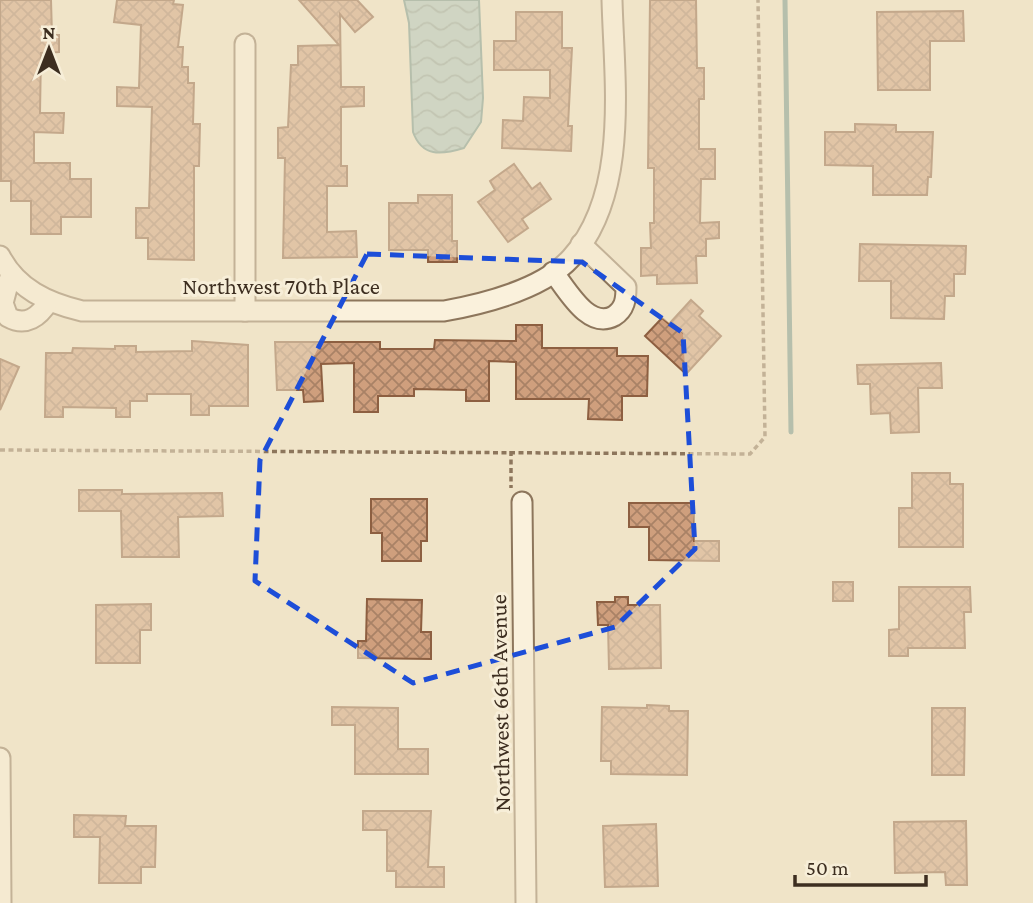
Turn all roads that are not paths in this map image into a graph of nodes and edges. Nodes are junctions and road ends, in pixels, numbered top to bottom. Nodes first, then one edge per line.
1 (612, 0) edge
2 (245, 44) dead end
3 (575, 251) junction
4 (0, 256) edge
5 (553, 272) junction
6 (11, 273) junction
7 (49, 301) junction
8 (245, 311) junction
9 (522, 502) road end
10 (0, 758) edge
11 (1, 903) edge
12 (526, 903) edge

1 - 3 street
2 - 8 street
3 - 5 street, Northwest 70th Place
3 - 5 street
4 - 6 street, Northwest 70th Place
5 - 8 street, Northwest 70th Place
6 - 7 street, Northwest 70th Place
6 - 7 street
7 - 8 street, Northwest 70th Place
9 - 12 street, Northwest 66th Avenue
10 - 11 street

